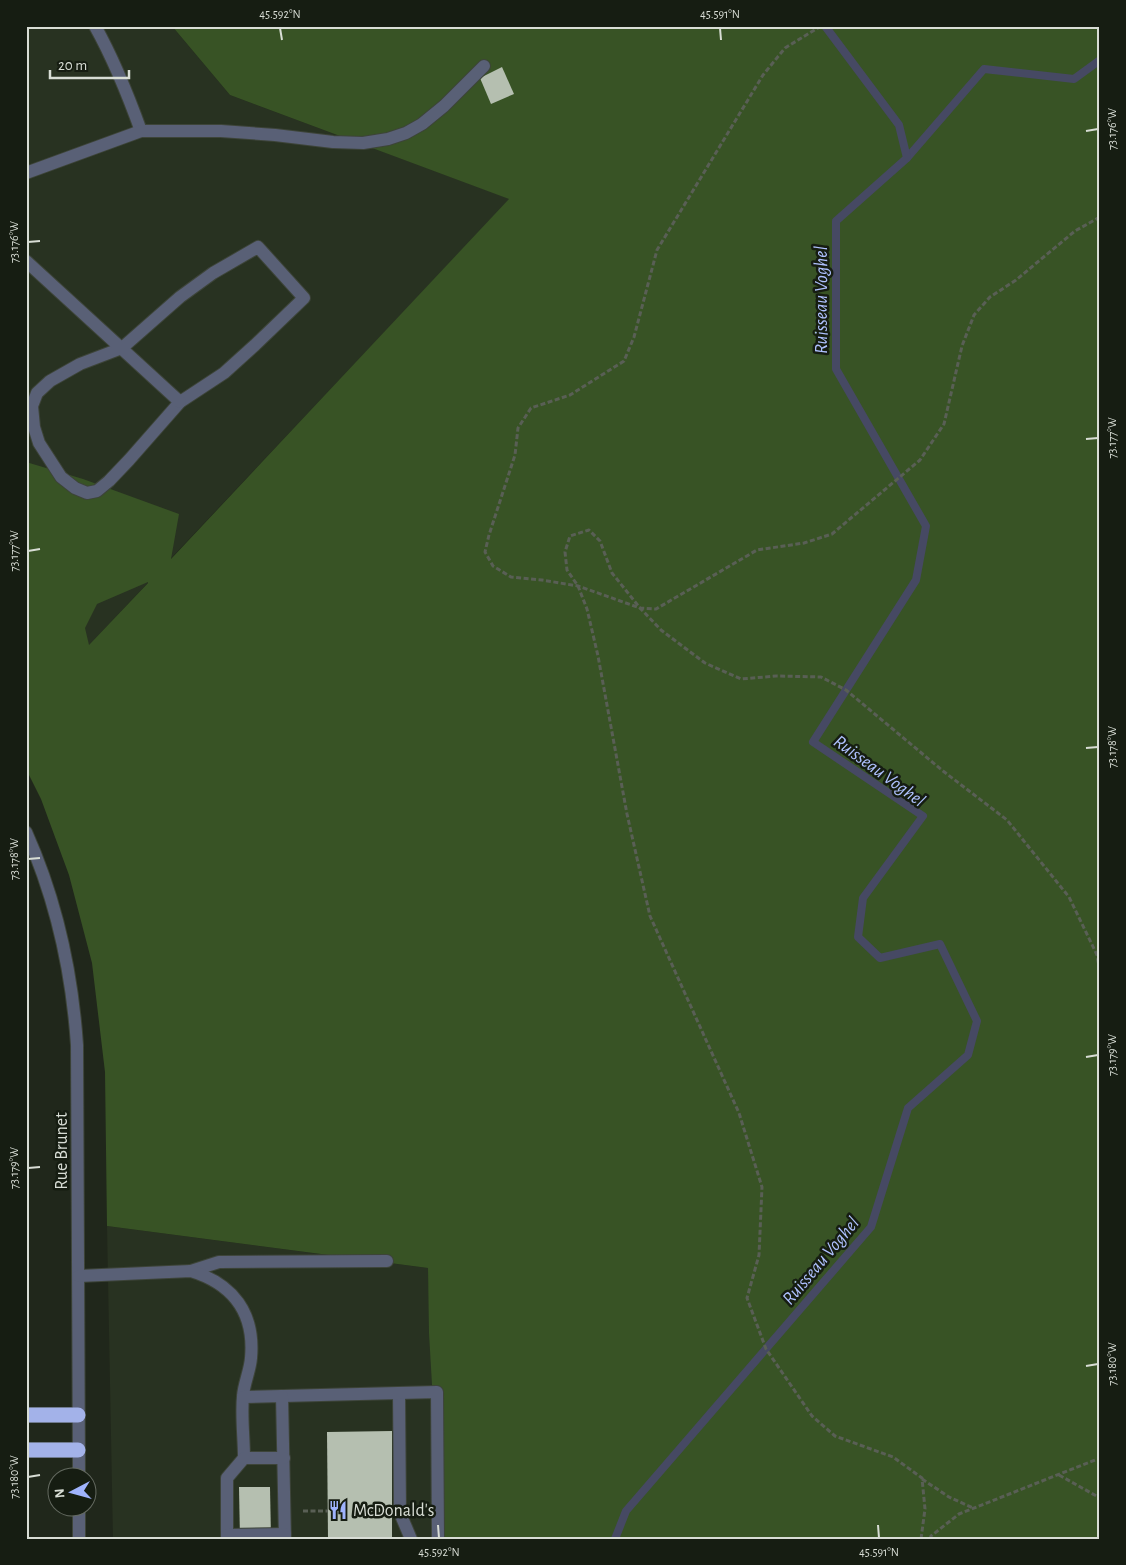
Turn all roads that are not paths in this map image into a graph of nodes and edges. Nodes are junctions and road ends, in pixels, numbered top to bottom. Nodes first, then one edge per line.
1 (95, 26) edge
2 (484, 66) dead end
3 (141, 131) junction
4 (26, 173) edge
5 (26, 261) edge
6 (122, 348) junction
7 (180, 402) junction
8 (26, 832) edge
9 (387, 1261) dead end
10 (191, 1271) junction
11 (79, 1276) junction
12 (399, 1393) junction
13 (282, 1396) junction
14 (243, 1397) junction
15 (26, 1415) edge
16 (78, 1415) junction
17 (26, 1450) edge
18 (78, 1450) junction
19 (244, 1458) junction
20 (284, 1458) junction
21 (79, 1468) edge
22 (79, 1518) edge
23 (285, 1536) edge
24 (227, 1537) edge
25 (79, 1539) edge
26 (412, 1539) edge
27 (438, 1539) edge

1 - 3 street
2 - 3 street
3 - 4 street
5 - 6 street
6 - 7 street
6 - 7 street
6 - 7 street
8 - 11 street, Rue Brunet
9 - 10 street
10 - 11 street
10 - 14 street
11 - 16 street, Rue Brunet
12 - 13 street
12 - 26 street
12 - 27 street
13 - 14 street
13 - 20 street
14 - 19 street
15 - 16 highway
16 - 18 street, Rue Brunet
17 - 18 highway
18 - 21 street, Rue Brunet
19 - 20 street
19 - 24 street
20 - 23 street
22 - 25 street
23 - 24 street

